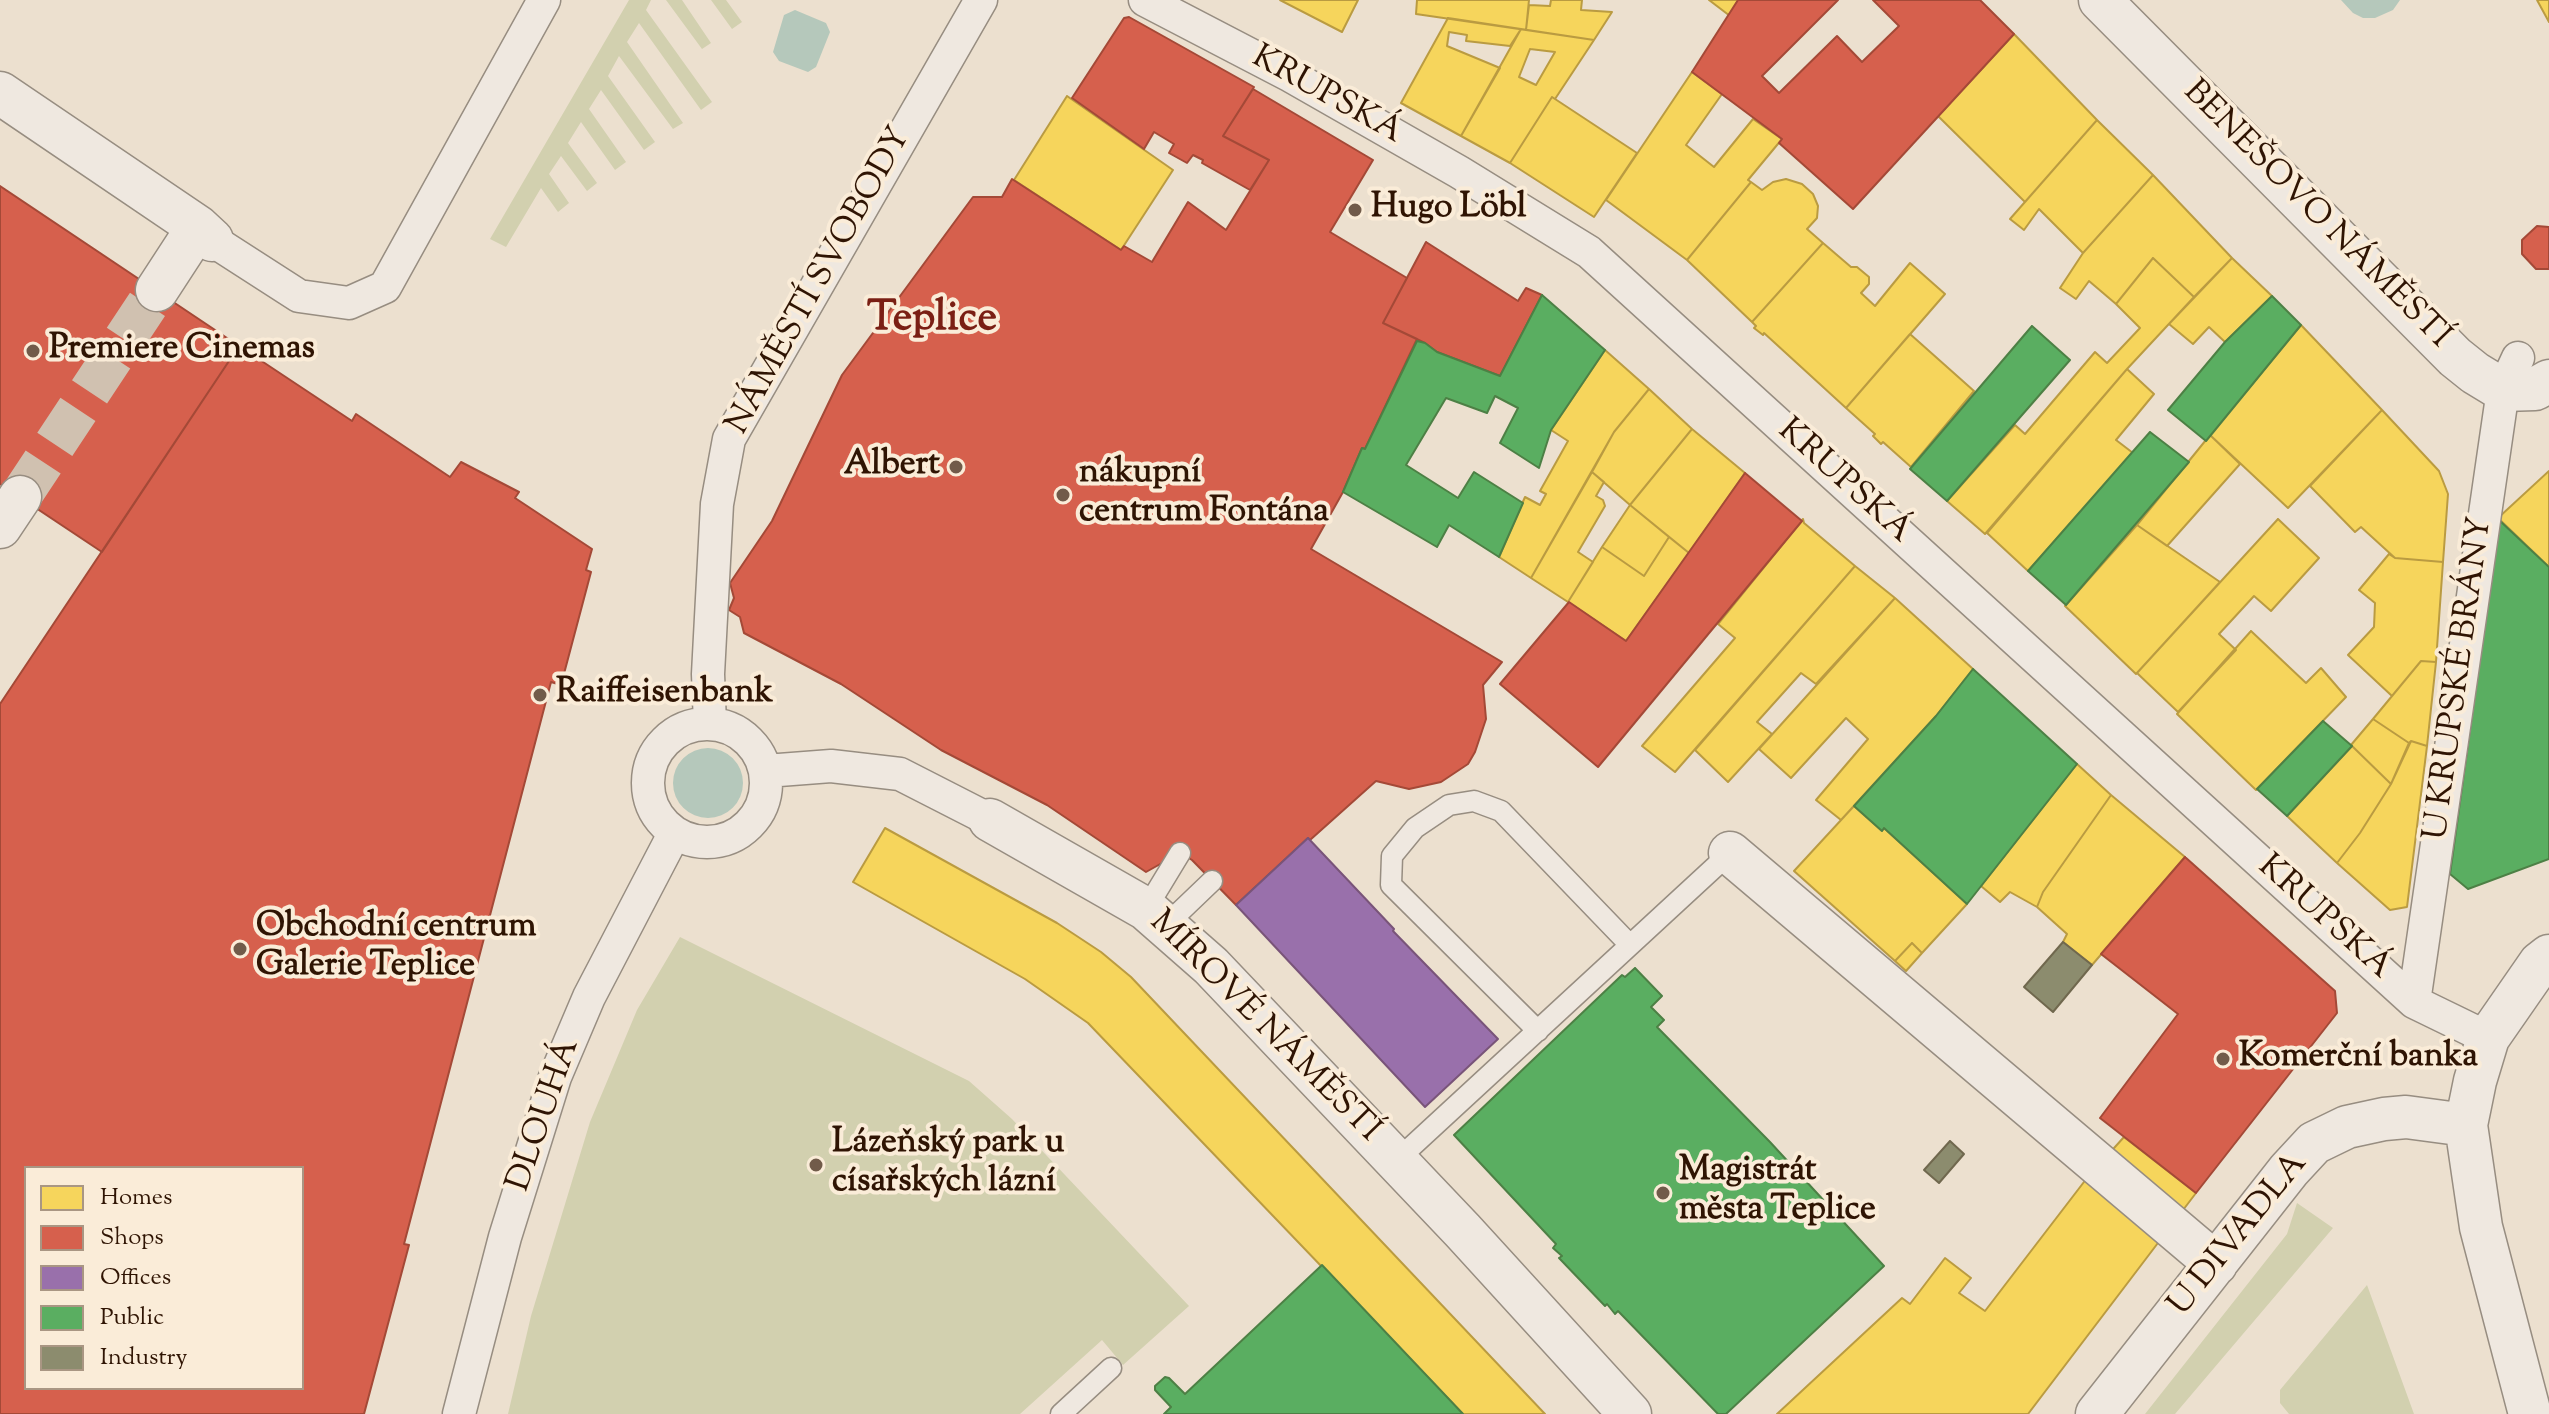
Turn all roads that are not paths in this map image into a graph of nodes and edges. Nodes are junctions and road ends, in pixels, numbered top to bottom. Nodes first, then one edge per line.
1 (544, 0) edge
2 (981, 0) edge
3 (1145, 0) edge
4 (2100, 0) edge
5 (0, 93) edge
6 (205, 234) junction
7 (157, 290) tunnel mouth
8 (2523, 376) edge
9 (710, 724) junction
10 (766, 771) junction
11 (990, 820) joint
12 (674, 834) junction
13 (1180, 853) dead end
14 (1730, 853) joint
15 (1212, 881) dead end
16 (1156, 917) junction
17 (1630, 945) junction
18 (2549, 956) edge
19 (2414, 1002) junction
20 (1538, 1031) junction
21 (2488, 1038) junction
22 (2466, 1125) junction
23 (1396, 1161) junction
24 (2216, 1264) junction
25 (1111, 1368) dead end
26 (459, 1414) edge
27 (1061, 1414) edge
28 (1630, 1414) edge
29 (2097, 1414) edge
30 (2530, 1414) edge

1 - 6 street
2 - 9 street, NÁMĚSTÍ SVOBODY
3 - 19 street, KRUPSKÁ
4 - 8 street, BENEŠOVO NÁMĚSTÍ
5 - 6 street
6 - 7 street
8 - 19 street, U KRUPSKÉ BRÁNY
9 - 10 street
9 - 12 street
10 - 11 street, MÍROVÉ NÁMĚSTÍ
10 - 12 street
11 - 16 street, MÍROVÉ NÁMĚSTÍ
12 - 26 street, DLOUHÁ
13 - 16 lane
14 - 17 lane
14 - 24 street
15 - 16 lane
16 - 23 street, MÍROVÉ NÁMĚSTÍ
17 - 20 lane
17 - 20 lane
18 - 21 street
19 - 21 street, KRUPSKÁ
20 - 23 lane
21 - 22 street
22 - 24 street, U DIVADLA
22 - 30 street
23 - 28 street, MÍROVÉ NÁMĚSTÍ
24 - 29 street, U DIVADLA
25 - 27 lane

